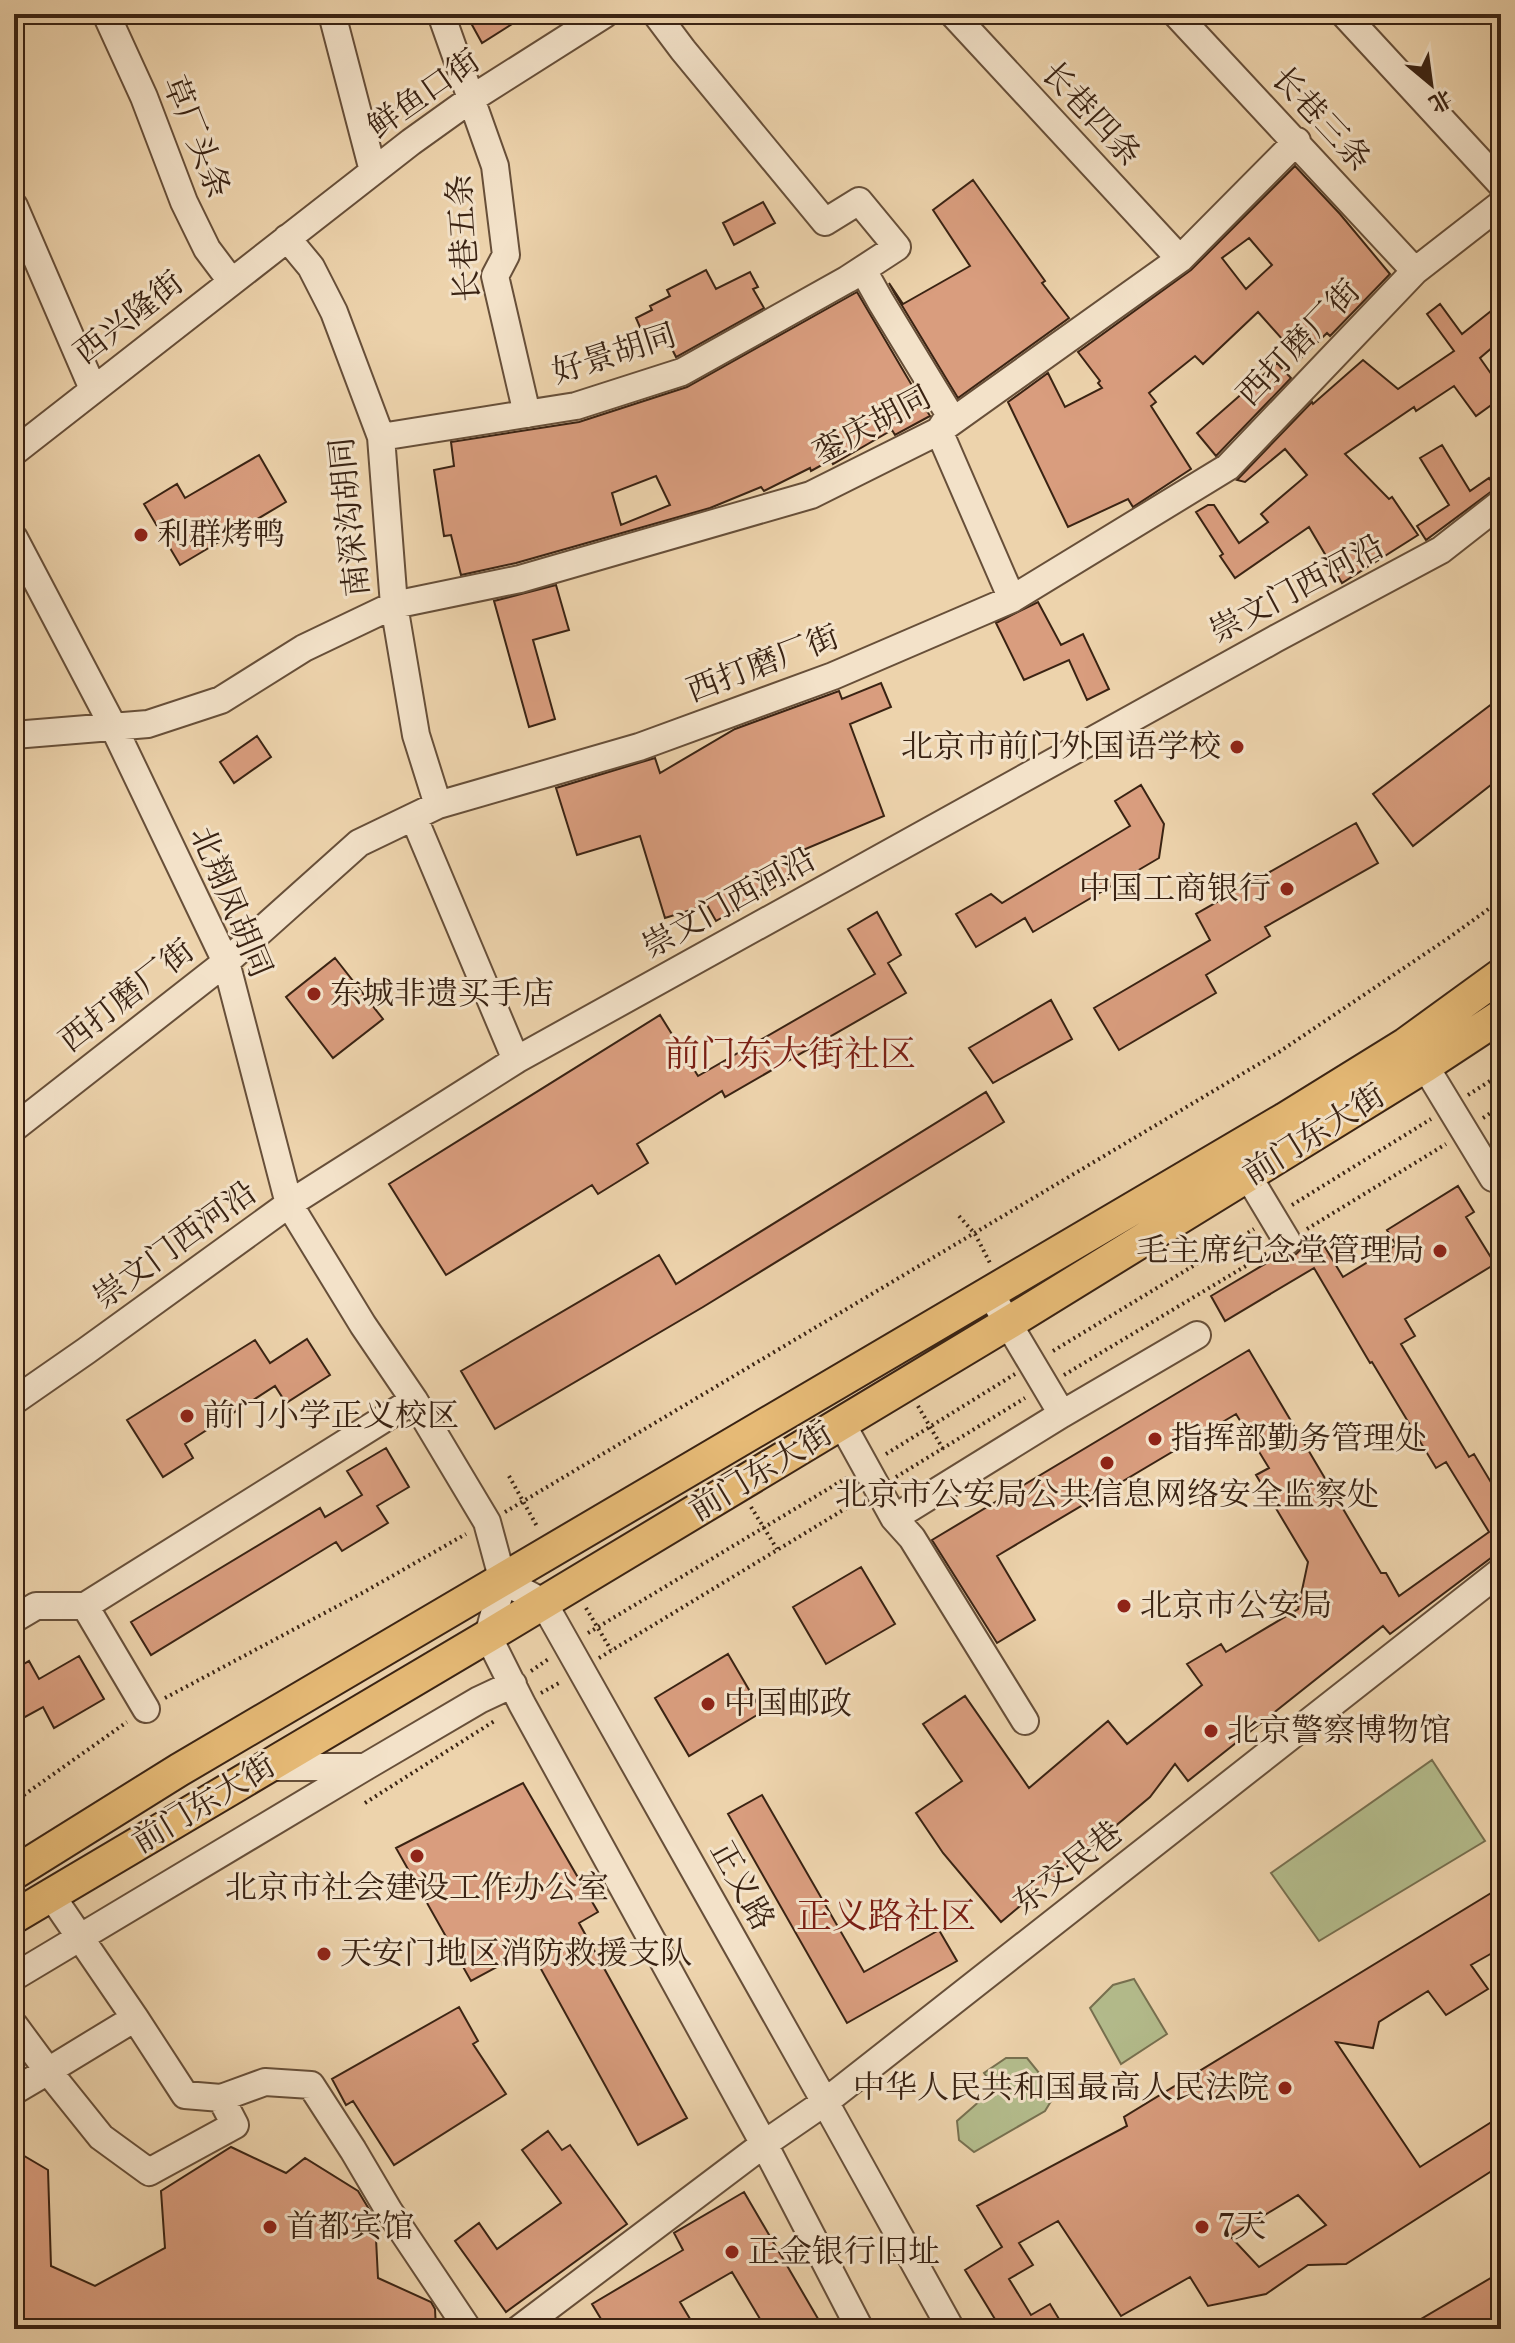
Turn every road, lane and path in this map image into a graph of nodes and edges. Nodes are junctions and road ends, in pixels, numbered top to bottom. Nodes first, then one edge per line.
1 (106, 14) edge
2 (332, 14) edge
3 (441, 14) edge
4 (605, 14) edge
5 (656, 14) edge
6 (953, 14) edge
7 (1176, 14) edge
8 (1344, 14) edge
9 (471, 99) junction
10 (1297, 141) junction
11 (373, 171) junction
12 (1501, 184) edge
13 (1501, 204) edge
14 (14, 206) edge
15 (287, 238) junction
16 (1180, 259) junction
17 (1415, 271) junction
18 (848, 279) junction
19 (231, 281) junction
20 (93, 389) junction
21 (527, 414) junction
22 (939, 431) junction
23 (381, 437) junction
24 (14, 452) edge
25 (1501, 503) edge
26 (14, 538) edge
27 (1012, 599) junction
28 (394, 605) junction
29 (114, 728) junction
30 (14, 735) edge
31 (438, 805) junction
32 (414, 818) junction
33 (1501, 900) edge
34 (226, 962) junction
35 (1501, 975) edge
36 (1501, 1016) edge
37 (516, 1060) junction
38 (1425, 1066) junction
39 (1501, 1074) edge
40 (1450, 1107) junction
41 (14, 1128) edge
42 (1248, 1176) junction
43 (1493, 1178) dead end
44 (289, 1204) junction
45 (1273, 1217) junction
46 (1287, 1241) dead end
47 (990, 1293) junction
48 (1008, 1323) junction
49 (1197, 1335) dead end
50 (1032, 1364) junction
51 (914, 1399) dead end
52 (414, 1400) junction
53 (14, 1401) edge
54 (1062, 1414) junction
55 (842, 1424) junction
56 (930, 1426) junction
57 (943, 1449) dead end
58 (866, 1466) junction
59 (746, 1498) dead end
60 (894, 1518) junction
61 (487, 1522) junction
62 (764, 1528) junction
63 (777, 1549) dead end
64 (1501, 1571) edge
65 (503, 1581) junction
66 (543, 1602) junction
67 (85, 1606) junction
68 (14, 1619) edge
69 (488, 1636) junction
70 (568, 1645) junction
71 (611, 1650) dead end
72 (582, 1670) junction
73 (517, 1694) junction
74 (146, 1709) junction
75 (1025, 1721) dead end
76 (266, 1767) junction
77 (365, 1767) junction
78 (14, 1802) edge
79 (365, 1803) dead end
80 (14, 1873) edge
81 (51, 1895) junction
82 (14, 1917) edge
83 (81, 1938) junction
84 (14, 1977) edge
85 (135, 2018) junction
86 (14, 2025) edge
87 (48, 2071) junction
88 (14, 2091) edge
89 (221, 2098) junction
90 (825, 2102) junction
91 (764, 2144) junction
92 (468, 2329) edge
93 (519, 2329) edge
94 (860, 2329) edge
95 (951, 2329) edge

1 - 19 street, 草厂头条
2 - 11 street
3 - 9 street, 长巷五条
4 - 9 street, 鲜鱼口街
5 - 18 street, 好景胡同
6 - 16 street, 长巷四条
7 - 10 street, 长巷三条
8 - 12 street
9 - 11 street, 鲜鱼口街
9 - 21 street, 长巷五条
10 - 16 street, 銮庆胡同
10 - 17 street, 长巷三条
11 - 15 street, 鲜鱼口街
13 - 17 street, 西打磨厂街
14 - 20 street
15 - 19 street, 西兴隆街
15 - 23 street, 南深沟胡同
16 - 22 street, 銮庆胡同
17 - 27 street, 西打磨厂街
18 - 21 street, 好景胡同
18 - 22 street
19 - 20 street, 西兴隆街
20 - 24 street, 西兴隆街
21 - 23 street, 好景胡同
22 - 27 street
22 - 28 street, 銮庆胡同
23 - 28 street, 南深沟胡同
25 - 37 street, 崇文门西河沿
26 - 29 street, 北翔凤胡同
27 - 31 street, 西打磨厂街
28 - 29 street
28 - 31 street, 南深沟胡同
29 - 30 street
29 - 34 street, 北翔凤胡同
31 - 32 street, 西打磨厂街
32 - 34 street, 西打磨厂街
32 - 37 street
33 - 61 path
34 - 41 street, 西打磨厂街
34 - 44 street, 北翔凤胡同
35 - 47 main road, 前门东大街
36 - 38 main road, 前门东大街
37 - 44 street, 崇文门西河沿
38 - 40 street
38 - 42 main road, 前门东大街
39 - 40 path
40 - 43 street
40 - 45 path
42 - 45 street
42 - 48 main road, 前门东大街
44 - 52 street, 北翔凤胡同
44 - 53 street, 崇文门西河沿
45 - 46 street
45 - 50 path
47 - 48 street
47 - 65 main road, 前门东大街
48 - 50 street
48 - 55 main road, 前门东大街
49 - 54 street
50 - 54 street
50 - 56 path
51 - 56 path
52 - 61 street, 北翔凤胡同
52 - 67 street
54 - 60 street
55 - 58 street
55 - 66 main road, 前门东大街
56 - 57 path
56 - 58 path
58 - 60 street
58 - 62 path
59 - 62 path
60 - 75 street
61 - 65 street, 北翔凤胡同
61 - 74 path
62 - 63 path
62 - 70 path
64 - 90 street, 东交民巷
65 - 66 street
65 - 69 street
65 - 80 main road, 前门东大街
66 - 69 main road, 前门东大街
66 - 70 street, 正义路
67 - 68 street
67 - 74 street
69 - 73 street
69 - 76 main road, 前门东大街
70 - 72 street, 正义路
70 - 73 path
71 - 72 path
72 - 73 path
72 - 90 street, 正义路
73 - 77 street
73 - 79 path
73 - 91 street
74 - 78 path
76 - 77 street
76 - 81 main road, 前门东大街
77 - 83 street
81 - 82 main road, 前门东大街
81 - 83 street
83 - 84 street
83 - 85 street
85 - 87 street
85 - 89 street
86 - 87 street
87 - 88 street
87 - 89 street
89 - 92 street
90 - 91 street, 东交民巷
90 - 95 street, 正义路
91 - 93 street, 东交民巷
91 - 94 street

